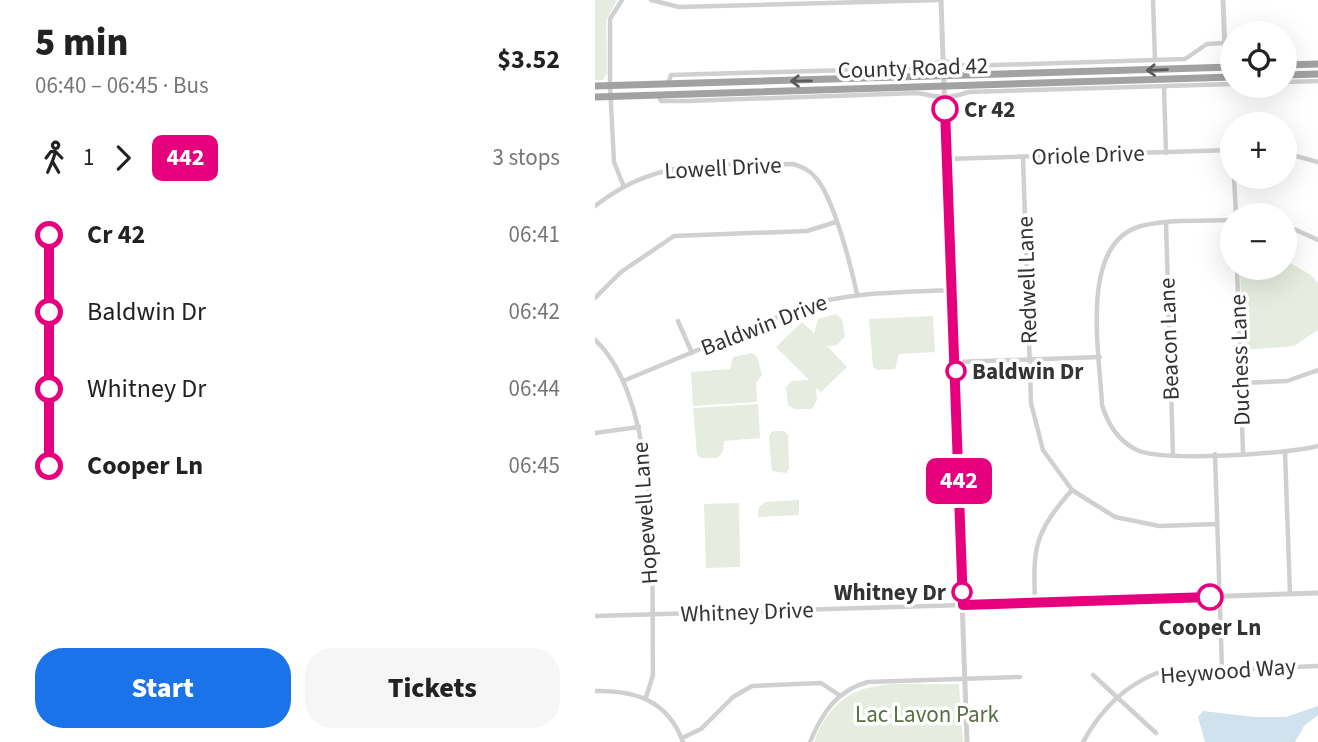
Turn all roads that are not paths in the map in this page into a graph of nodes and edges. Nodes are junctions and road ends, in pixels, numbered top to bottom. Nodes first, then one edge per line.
1 (622, 0) edge
2 (651, 0) edge
3 (940, 0) edge
4 (1153, 0) edge
5 (1223, 0) edge
6 (1223, 21) edge
7 (1220, 44) edge
8 (1155, 60) junction
9 (943, 61) junction
10 (1318, 64) edge
11 (1297, 65) edge
12 (1220, 67) edge
13 (1318, 74) edge
14 (1297, 75) edge
15 (943, 78) junction
16 (1220, 78) edge
17 (1318, 81) edge
18 (1297, 82) edge
19 (1163, 83) junction
20 (668, 84) junction
21 (1220, 84) edge
22 (610, 85) junction
23 (595, 86) edge
24 (943, 87) junction
25 (658, 95) junction
26 (595, 97) edge
27 (611, 97) junction
28 (944, 99) junction
29 (1220, 151) edge
30 (1166, 153) junction
31 (1297, 156) edge
32 (1023, 157) junction
33 (945, 159) junction
34 (1318, 162) edge
35 (624, 187) junction
36 (595, 206) edge
37 (1220, 221) edge
38 (836, 222) junction
39 (1166, 223) junction
40 (1297, 230) edge
41 (1318, 240) edge
42 (1237, 280) edge
43 (953, 290) junction
44 (857, 294) junction
45 (595, 298) edge
46 (678, 321) dead end
47 (595, 340) edge
48 (692, 353) junction
49 (1100, 357) junction
50 (1030, 359) junction
51 (955, 362) junction
52 (1318, 370) edge
53 (623, 381) junction
54 (1241, 383) junction
55 (639, 427) junction
56 (595, 433) edge
57 (1318, 446) edge
58 (1285, 452) junction
59 (1243, 453) junction
60 (1215, 454) junction
61 (1173, 455) junction
62 (1072, 490) junction
63 (1217, 524) junction
64 (1318, 593) edge
65 (1290, 594) junction
66 (1220, 596) junction
67 (1035, 603) junction
68 (963, 605) junction
69 (652, 615) junction
70 (595, 616) edge
71 (1318, 666) edge
72 (1222, 669) junction
73 (1093, 675) dead end
74 (1020, 677) dead end
75 (965, 679) junction
76 (595, 691) edge
77 (839, 695) junction
78 (646, 697) junction
79 (1116, 698) junction
80 (1156, 733) dead end
81 (683, 740) edge
82 (810, 742) edge
83 (967, 742) edge
84 (1083, 742) edge

1 - 22 street
2 - 3 street
3 - 9 street
4 - 8 street
5 - 6 street
7 - 8 street
8 - 9 street
9 - 15 street
9 - 20 street
10 - 11 highway
12 -> 15 highway, County Road 42
13 - 14 highway
15 -> 20 highway, County Road 42
15 - 24 street
16 - 19 highway, County Road 42
17 - 18 street
19 - 21 street
19 - 24 highway, County Road 42
19 - 28 street
19 - 30 street
20 - 22 highway, County Road 42
22 - 23 highway, County Road 42
22 - 27 street
24 - 25 highway, County Road 42
24 - 28 street
25 - 27 highway, County Road 42
25 - 28 street
26 - 27 highway, County Road 42
27 - 35 street
28 - 33 street
29 - 30 street, Oriole Drive
30 - 32 street, Oriole Drive
31 - 34 street
32 - 33 street, Oriole Drive
32 - 50 street, Redwell Lane
33 - 43 street
35 - 36 street, Lowell Drive
35 - 38 street, Lowell Drive
37 - 39 street
38 - 44 street, Lowell Drive
38 - 45 street
39 - 49 street
39 - 61 street, Beacon Lane
40 - 41 street
42 - 54 street, Duchess Lane
43 - 44 street, Baldwin Drive
43 - 51 street
44 - 48 street, Baldwin Drive
46 - 48 street
47 - 53 street, Hopewell Lane
48 - 53 street, Baldwin Drive
49 - 50 street
49 - 61 street
50 - 51 street
50 - 62 street, Redwell Lane
51 - 68 street
52 - 54 street
53 - 55 street, Hopewell Lane
54 - 59 street, Duchess Lane
55 - 56 street
55 - 69 street, Hopewell Lane
57 - 58 street
58 - 59 street
58 - 65 street
59 - 60 street
60 - 61 street
60 - 63 street
62 - 63 street, Redwell Lane
62 - 67 street
63 - 66 street
64 - 65 street, Whitney Drive
65 - 66 street, Whitney Drive
66 - 67 street, Whitney Drive
66 - 72 street
67 - 68 street, Whitney Drive
68 - 69 street, Whitney Drive
68 - 75 street
69 - 70 street, Whitney Drive
69 - 78 street, Hopewell Lane
71 - 72 street, Heywood Way
72 - 79 street, Heywood Way
73 - 79 street
74 - 75 street
75 - 77 street
75 - 83 street
76 - 78 street
77 - 81 street
77 - 82 street
78 - 81 street
79 - 80 street
79 - 84 street, Heywood Way

